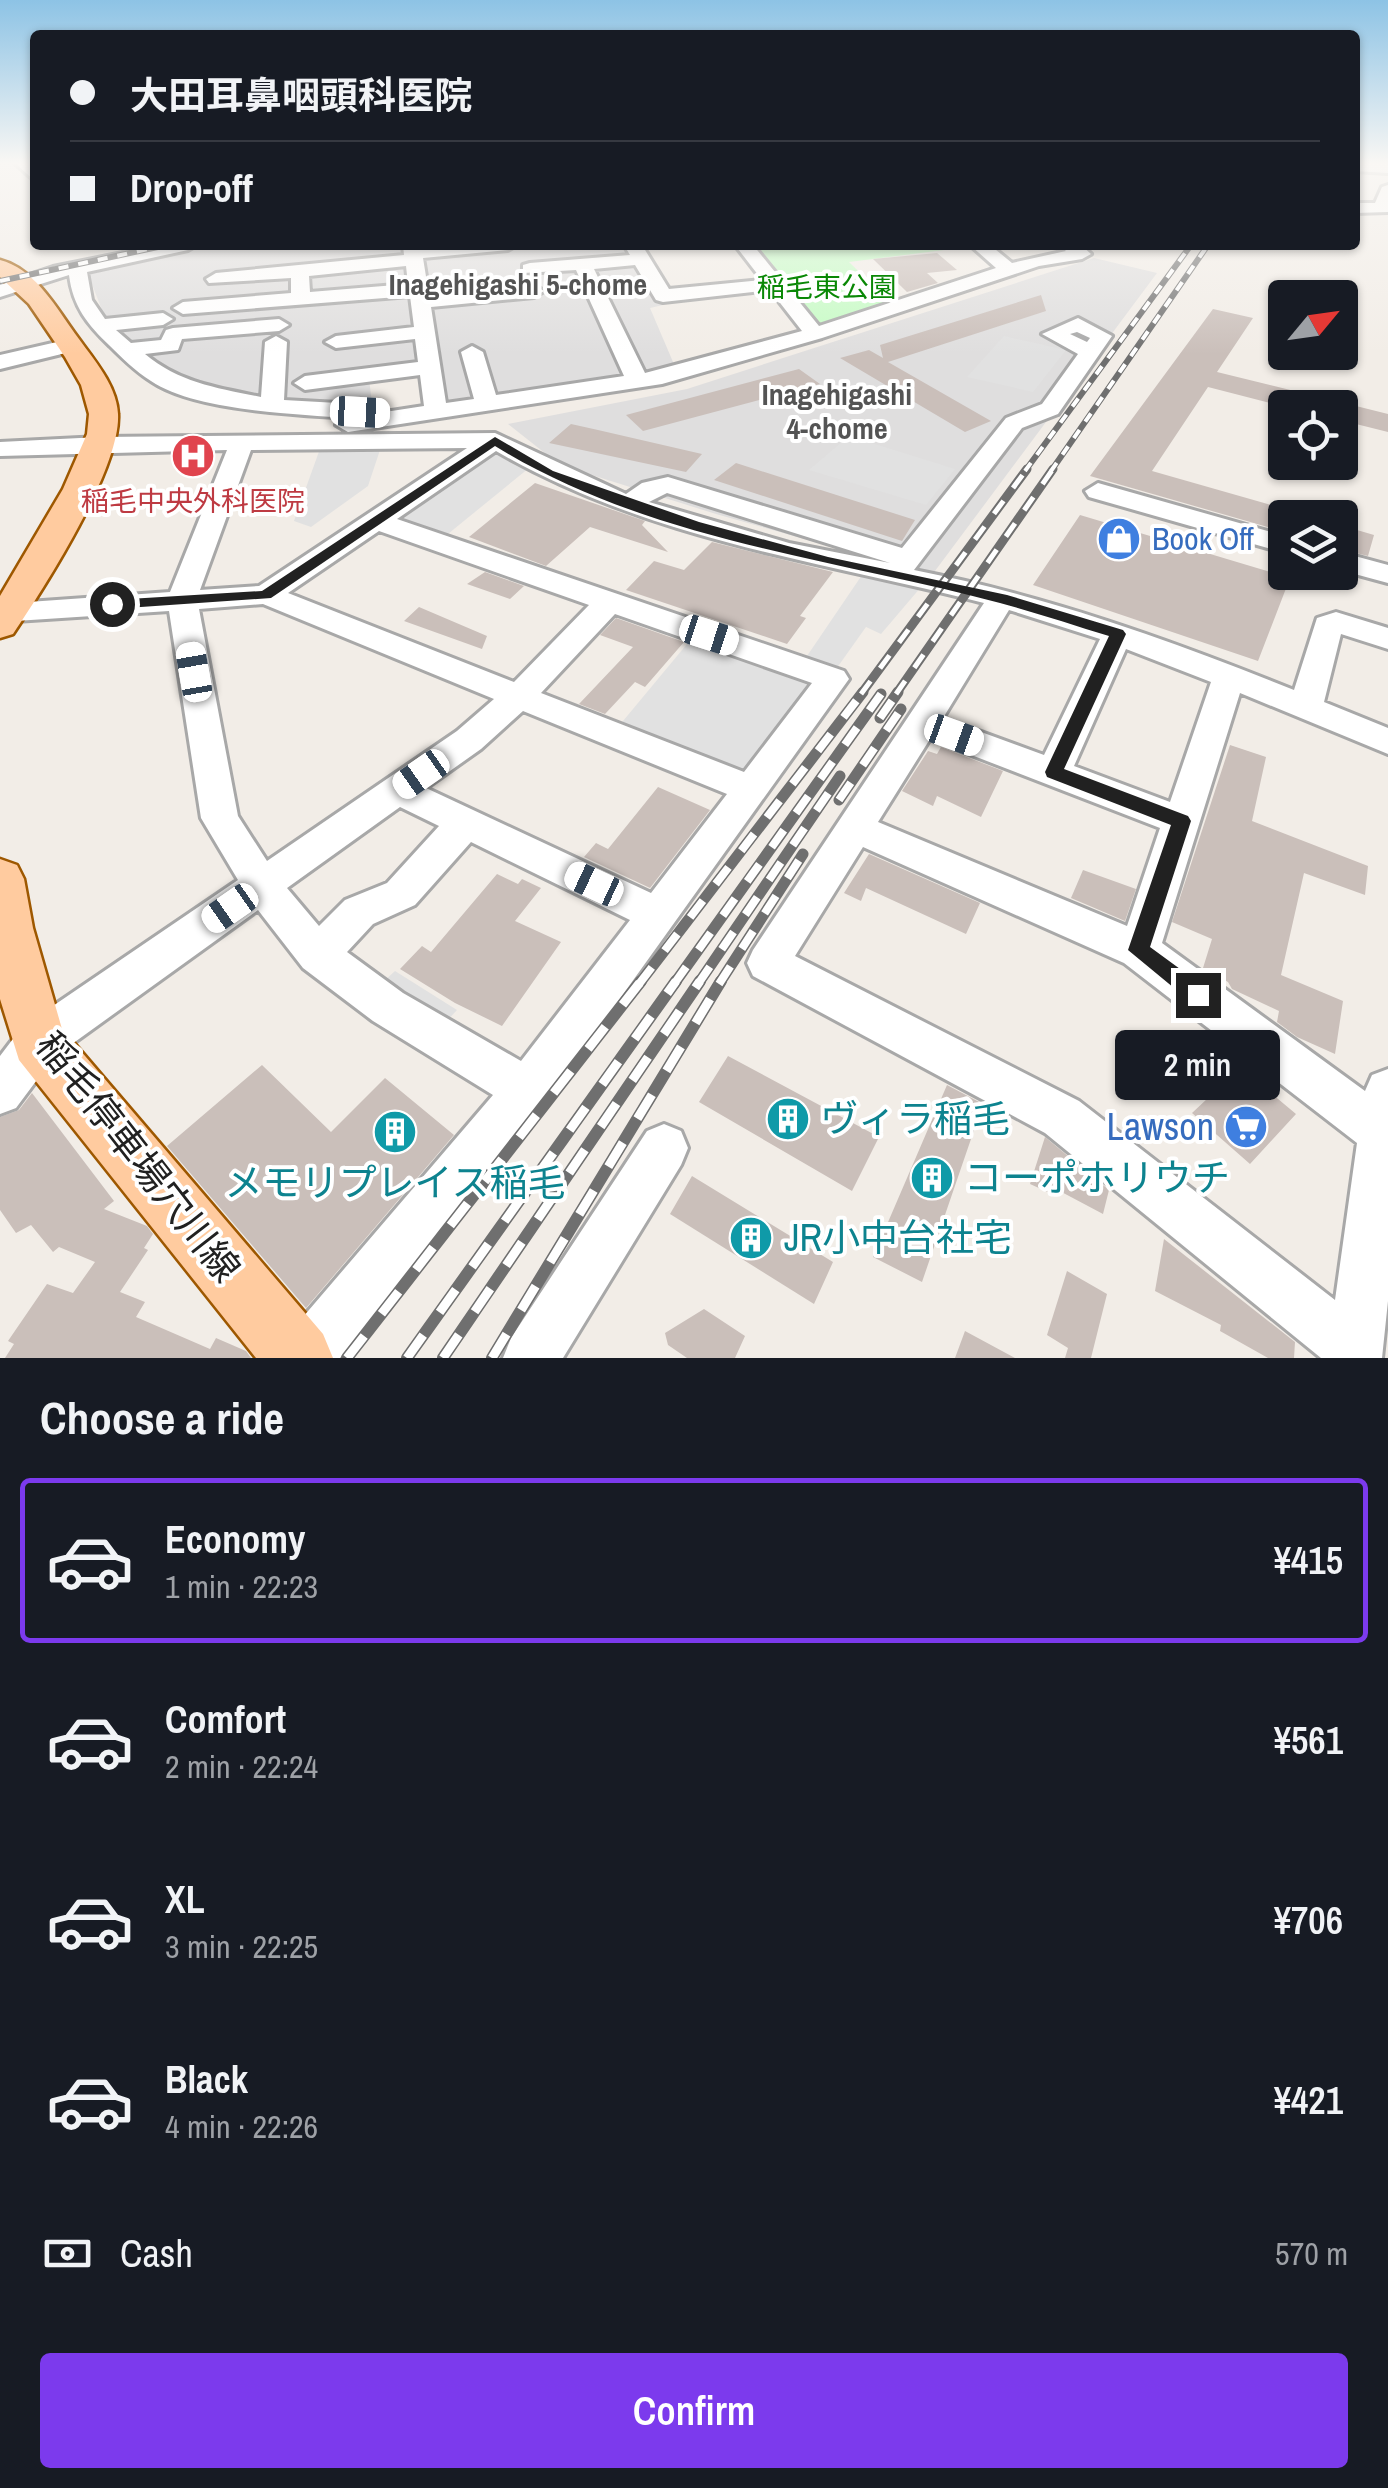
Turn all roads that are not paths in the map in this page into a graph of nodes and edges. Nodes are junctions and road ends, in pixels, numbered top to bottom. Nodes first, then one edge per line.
1 (68, 250) edge
2 (120, 250) edge
3 (165, 250) edge
4 (748, 250) edge
5 (985, 250) edge
6 (1077, 250) edge
7 (637, 252) edge
8 (413, 253) edge
9 (521, 255) edge
10 (583, 264) edge
11 (0, 268) edge
12 (1010, 270) junction
13 (300, 271) junction
14 (735, 272) dead end
15 (43, 276) edge
16 (216, 279) dead end
17 (653, 279) junction
18 (774, 284) junction
19 (534, 292) dead end
20 (420, 296) junction
21 (300, 297) junction
22 (182, 308) dead end
23 (163, 319) dead end
24 (100, 326) junction
25 (425, 332) junction
26 (814, 334) junction
27 (336, 342) dead end
28 (70, 345) junction
29 (170, 345) junction
30 (222, 347) dead end
31 (124, 350) junction
32 (472, 352) dead end
33 (1090, 352) dead end
34 (0, 362) edge
35 (430, 367) junction
36 (638, 382) junction
37 (305, 383) dead end
38 (487, 404) junction
39 (272, 406) junction
40 (428, 413) junction
41 (495, 440) junction
42 (236, 442) junction
43 (100, 444) junction
44 (0, 449) edge
45 (1098, 491) dead end
46 (377, 521) junction
47 (1268, 540) edge
48 (1358, 565) edge
49 (901, 568) junction
50 (1388, 574) edge
51 (266, 595) junction
52 (1002, 598) junction
53 (182, 599) junction
54 (610, 601) junction
55 (3, 617) edge
56 (1118, 634) junction
57 (1388, 639) edge
58 (1228, 677) junction
59 (520, 695) junction
60 (1306, 708) junction
61 (922, 723) junction
62 (1388, 742) edge
63 (1054, 772) junction
64 (397, 790) junction
65 (752, 790) junction
66 (1182, 821) junction
67 (465, 823) junction
68 (853, 826) junction
69 (0, 879) edge
70 (262, 886) junction
71 (658, 915) junction
72 (1139, 950) junction
73 (318, 955) junction
74 (38, 1042) junction
75 (527, 1090) junction
76 (0, 1092) edge
77 (1386, 1120) edge
78 (664, 1148) dead end
79 (1355, 1354) edge
80 (302, 1358) edge
81 (531, 1358) edge

1 - 15 street
2 - 15 street
3 - 15 street
4 - 18 street
5 - 12 street
6 - 12 street
7 - 10 street
7 - 17 street
8 - 9 street
8 - 13 street
8 - 20 street
9 - 10 street
10 - 17 street
10 - 36 street
11 - 15 main road
12 - 26 street
13 - 16 street
13 - 21 street
14 - 17 street
15 - 24 street
15 - 28 main road
17 - 18 street
18 - 26 street
19 - 20 street
20 - 21 street
20 - 25 street
21 - 22 street
23 - 24 street
24 - 31 street
25 - 27 street
25 - 35 street
26 - 36 street
28 - 34 street
28 - 43 main road
29 - 30 street
29 - 31 street
29 - 39 street
31 - 39 street
32 - 38 street
33 - 49 street
35 - 37 street
35 - 40 street
36 - 38 street
38 - 40 street
39 - 40 street
40 - 42 street
41 - 42 street
41 - 46 street
41 - 49 street
42 - 43 street
42 - 53 street
43 - 44 street
43 - 55 main road
45 - 47 street
46 - 51 street
46 - 54 street
48 - 50 street
49 - 52 street
51 - 53 street
51 - 59 street
52 - 56 street
52 - 61 street
53 - 55 street
53 - 70 street
54 - 59 street
54 - 65 street
56 - 58 street
56 - 63 street
57 - 60 street
58 - 60 street
58 - 66 street
59 - 64 street
59 - 65 street
60 - 62 street
61 - 63 street
61 - 68 street
63 - 66 street
64 - 67 street
64 - 70 street
65 - 71 street
66 - 72 street
67 - 71 street
67 - 73 street
68 - 72 street
68 - 79 street
69 - 74 main road, 稲毛停車場穴川線
70 - 73 street
70 - 74 street
71 - 75 street
72 - 77 street
73 - 75 street
74 - 76 street
74 - 80 main road, 稲毛停車場穴川線
75 - 80 street
77 - 79 street
78 - 81 street

